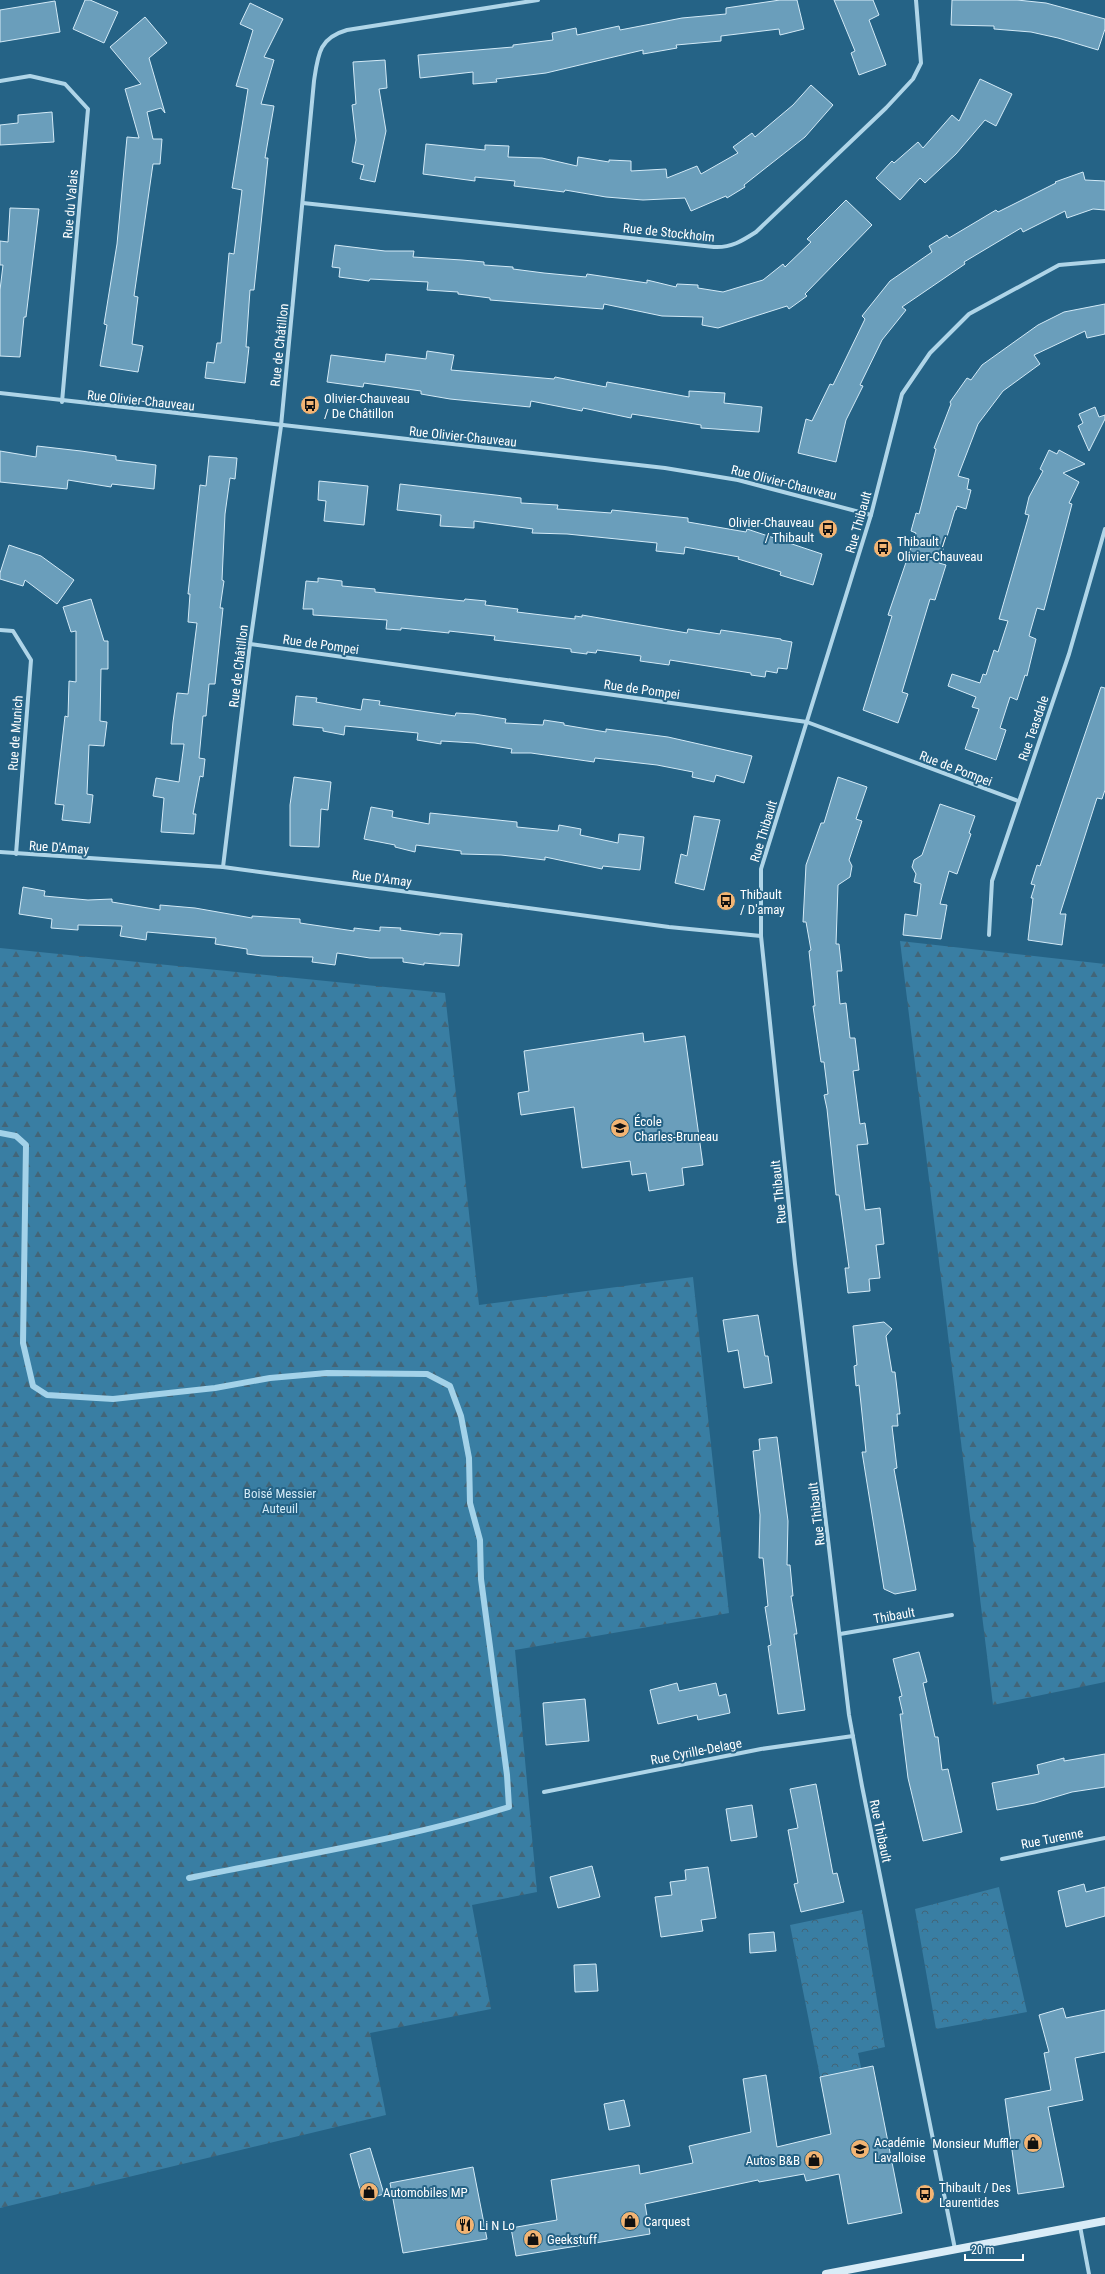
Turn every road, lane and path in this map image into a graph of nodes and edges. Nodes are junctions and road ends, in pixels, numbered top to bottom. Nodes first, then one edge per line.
1 (538, 0) edge
2 (916, 0) edge
3 (0, 81) edge
4 (303, 203) junction
5 (1105, 261) edge
6 (0, 393) edge
7 (62, 402) junction
8 (281, 426) junction
9 (871, 515) junction
10 (1105, 529) edge
11 (0, 630) edge
12 (250, 644) junction
13 (807, 722) junction
14 (1018, 801) junction
15 (0, 852) edge
16 (16, 854) junction
17 (223, 867) junction
18 (989, 935) dead end
19 (761, 936) junction
20 (952, 1615) dead end
21 (840, 1634) junction
22 (853, 1736) junction
23 (544, 1792) dead end
24 (1105, 1838) edge
25 (1002, 1859) dead end
26 (1105, 2221) edge
27 (1080, 2226) junction
28 (956, 2249) junction
29 (826, 2274) edge
30 (1089, 2274) edge

1 - 4 street, Rue de Châtillon
2 - 4 street, Rue de Stockholm
3 - 7 street, Rue du Valais
4 - 8 street, Rue de Châtillon
5 - 9 street, Rue Thibault
6 - 7 street, Rue Olivier-Chauveau
7 - 8 street, Rue Olivier-Chauveau
8 - 9 street, Rue Olivier-Chauveau
8 - 12 street, Rue de Châtillon
9 - 13 street, Rue Thibault
10 - 14 street, Rue Teasdale
11 - 16 street, Rue de Munich
12 - 13 street, Rue de Pompei
12 - 17 street, Rue de Châtillon
13 - 14 street, Rue de Pompei
13 - 19 street, Rue Thibault
14 - 18 street, Rue Teasdale
15 - 16 street, Rue D'Amay
16 - 17 street, Rue D'Amay
17 - 19 street, Rue D'Amay
19 - 21 street, Rue Thibault
20 - 21 street, Thibault
21 - 22 street, Rue Thibault
22 - 23 street, Rue Cyrille-Delage
22 - 28 street, Rue Thibault
24 - 25 street, Rue Turenne
26 - 27 main road
27 - 28 main road
27 - 30 street
28 - 29 main road

